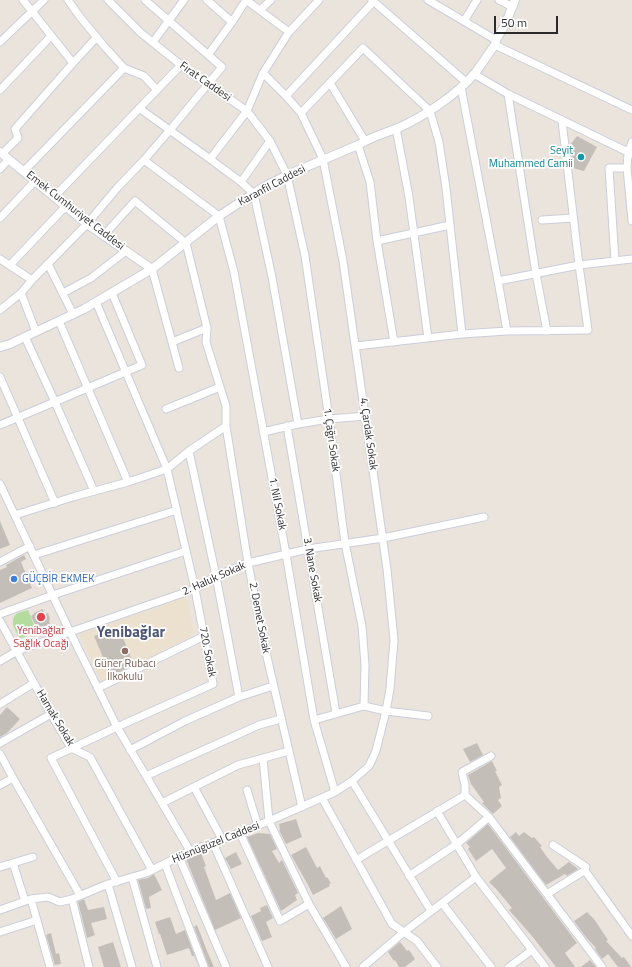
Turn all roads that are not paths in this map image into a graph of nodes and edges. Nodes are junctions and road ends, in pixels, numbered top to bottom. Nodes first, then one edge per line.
1 (23, 0) edge
2 (44, 0) edge
3 (68, 0) edge
4 (108, 0) edge
5 (145, 0) edge
6 (184, 0) edge
7 (207, 0) edge
8 (246, 0) edge
9 (271, 0) edge
10 (319, 0) edge
11 (428, 0) edge
12 (477, 0) edge
13 (499, 0) edge
14 (373, 1) edge
15 (437, 3) edge
16 (514, 4) edge
17 (260, 10) junction
18 (32, 12) junction
19 (169, 21) junction
20 (232, 22) junction
21 (464, 22) junction
22 (0, 30) edge
23 (289, 32) junction
24 (52, 36) junction
25 (97, 37) junction
26 (3, 39) edge
27 (153, 42) junction
28 (496, 42) junction
29 (208, 55) junction
30 (73, 63) junction
31 (181, 65) junction
32 (124, 68) junction
33 (263, 74) junction
34 (474, 74) junction
35 (208, 84) junction
36 (330, 84) junction
37 (464, 84) junction
38 (0, 90) edge
39 (157, 90) junction
40 (508, 94) junction
41 (286, 96) junction
42 (139, 108) junction
43 (632, 110) edge
44 (246, 111) junction
45 (430, 111) junction
46 (301, 113) junction
47 (562, 121) junction
48 (396, 128) junction
49 (170, 130) junction
50 (270, 141) junction
51 (632, 142) edge
52 (362, 143) junction
53 (630, 154) edge
54 (4, 155) edge
55 (210, 159) junction
56 (323, 159) junction
57 (144, 160) junction
58 (627, 168) junction
59 (0, 169) edge
60 (24, 172) junction
61 (287, 175) junction
62 (35, 181) junction
63 (241, 182) junction
64 (254, 194) junction
65 (54, 197) junction
66 (66, 206) junction
67 (220, 216) junction
68 (0, 218) edge
69 (573, 218) junction
70 (542, 220) dead end
71 (632, 221) edge
72 (87, 224) junction
73 (450, 225) junction
74 (414, 233) junction
75 (104, 235) junction
76 (377, 241) junction
77 (186, 242) junction
78 (126, 251) junction
79 (0, 258) edge
80 (632, 259) edge
81 (615, 261) junction
82 (48, 264) junction
83 (10, 265) junction
84 (579, 265) junction
85 (152, 269) junction
86 (536, 274) junction
87 (32, 280) junction
88 (498, 281) junction
89 (22, 293) junction
90 (63, 293) junction
91 (112, 293) junction
92 (96, 302) junction
93 (0, 310) edge
94 (73, 314) junction
95 (59, 321) junction
96 (207, 328) junction
97 (507, 331) junction
98 (547, 331) junction
99 (36, 332) junction
100 (462, 334) junction
101 (25, 337) junction
102 (428, 338) junction
103 (172, 342) junction
104 (394, 342) junction
105 (356, 346) junction
106 (0, 347) edge
107 (179, 368) dead end
108 (126, 372) junction
109 (0, 377) edge
110 (220, 387) junction
111 (87, 388) junction
112 (55, 402) junction
113 (166, 409) dead end
114 (366, 416) junction
115 (17, 418) junction
116 (329, 419) junction
117 (298, 424) junction
118 (0, 425) edge
119 (226, 426) junction
120 (287, 426) junction
121 (263, 432) junction
122 (189, 451) junction
123 (167, 469) junction
124 (128, 482) junction
125 (0, 484) edge
126 (94, 491) junction
127 (55, 502) junction
128 (177, 510) junction
129 (15, 515) junction
130 (484, 517) dead end
131 (383, 538) junction
132 (345, 543) junction
133 (30, 546) junction
134 (308, 549) junction
135 (186, 551) junction
136 (286, 554) junction
137 (34, 555) junction
138 (0, 562) edge
139 (248, 563) junction
140 (216, 576) junction
141 (195, 589) junction
142 (53, 595) junction
143 (0, 614) edge
144 (0, 621) edge
145 (70, 632) junction
146 (204, 636) junction
147 (17, 651) junction
148 (0, 661) edge
149 (34, 683) junction
150 (273, 686) junction
151 (98, 688) junction
152 (239, 697) junction
153 (0, 704) edge
154 (364, 706) junction
155 (386, 711) junction
156 (336, 713) junction
157 (51, 714) junction
158 (428, 716) dead end
159 (281, 719) junction
160 (314, 720) junction
161 (117, 727) junction
162 (0, 743) edge
163 (71, 748) junction
164 (130, 750) junction
165 (288, 751) junction
166 (0, 754) edge
167 (491, 756) dead end
168 (264, 758) junction
169 (146, 776) junction
170 (12, 778) junction
171 (352, 781) junction
172 (0, 785) edge
173 (194, 787) junction
174 (246, 790) dead end
175 (335, 792) junction
176 (465, 795) junction
177 (322, 798) junction
178 (162, 803) junction
179 (302, 807) junction
180 (437, 812) junction
181 (489, 817) junction
182 (269, 821) junction
183 (258, 826) junction
184 (240, 833) junction
185 (222, 839) junction
186 (388, 841) junction
187 (213, 843) junction
188 (457, 844) junction
189 (553, 845) dead end
190 (190, 851) junction
191 (32, 857) dead end
192 (178, 857) junction
193 (356, 860) junction
194 (13, 863) junction
195 (165, 864) junction
196 (0, 867) edge
197 (152, 870) junction
198 (584, 871) junction
199 (409, 876) junction
200 (132, 877) junction
201 (476, 877) junction
202 (117, 882) junction
203 (108, 884) junction
204 (547, 894) junction
205 (80, 895) junction
206 (72, 899) junction
207 (28, 900) junction
208 (442, 903) junction
209 (309, 904) junction
210 (0, 910) edge
211 (431, 912) junction
212 (37, 920) junction
213 (0, 932) edge
214 (404, 932) junction
215 (632, 936) edge
216 (532, 950) junction
217 (50, 967) edge
218 (89, 967) edge
219 (132, 967) edge
220 (157, 967) edge
221 (204, 967) edge
222 (226, 967) edge
223 (268, 967) edge
224 (346, 967) edge
225 (363, 967) edge
226 (437, 967) edge
227 (491, 967) edge
228 (509, 967) edge
229 (545, 967) edge
230 (602, 967) edge

1 - 18 street
2 - 18 street
3 - 25 street
4 - 27 street, Fırat Caddesi
5 - 19 street
6 - 19 street
7 - 20 street
8 - 17 street
8 - 20 street
9 - 17 street
10 - 23 street
11 - 15 street
12 - 21 street
13 - 16 street
14 - 37 street
14 - 41 street
15 - 21 street
16 - 28 street, Karanfil Caddesi
17 - 23 street
18 - 24 street
18 - 26 street
19 - 27 street
19 - 29 street
20 - 29 street
21 - 28 street
22 - 26 street
23 - 33 street
24 - 30 street
24 - 38 street
25 - 30 street
25 - 32 street
27 - 31 street, Fırat Caddesi
28 - 34 street, Karanfil Caddesi
28 - 43 street
29 - 35 street
30 - 54 street
31 - 35 street, Fırat Caddesi
31 - 39 street
32 - 39 street
32 - 60 street
33 - 41 street, 4. Çardak Sokak
33 - 44 street
34 - 37 street, Karanfil Caddesi
34 - 40 street
35 - 44 street, Fırat Caddesi
35 - 49 street
36 - 45 street
36 - 46 street
36 - 52 street
37 - 45 street, Karanfil Caddesi
37 - 88 street
39 - 42 street
40 - 47 street
40 - 86 street
41 - 46 street, 4. Çardak Sokak
42 - 49 street
42 - 65 street
44 - 50 street, Fırat Caddesi
44 - 55 street
45 - 48 street, Karanfil Caddesi
45 - 73 street
46 - 56 street, 4. Çardak Sokak
47 - 53 street
47 - 69 street
48 - 52 street, Karanfil Caddesi
48 - 74 street
49 - 55 street
49 - 57 street
50 - 61 street, Fırat Caddesi
50 - 63 street
51 - 53 street
52 - 56 street, Karanfil Caddesi
52 - 76 street
53 - 58 street
54 - 59 street
54 - 60 street, Emek Cumhuriyet Caddesi
55 - 63 street
56 - 61 street, Karanfil Caddesi
56 - 105 street, 4. Çardak Sokak
57 - 67 street
57 - 72 street
58 - 71 street
58 - 81 street
60 - 62 street, Emek Cumhuriyet Caddesi
61 - 64 street, Karanfil Caddesi
61 - 116 street, 1. Çağrı Sokak
62 - 65 street, Emek Cumhuriyet Caddesi
62 - 68 street
63 - 64 street
64 - 67 street, Karanfil Caddesi
64 - 117 street
65 - 66 street, Emek Cumhuriyet Caddesi
66 - 72 street, Emek Cumhuriyet Caddesi
66 - 83 street
67 - 77 street, Karanfil Caddesi
67 - 121 street, 1. Nil Sokak
69 - 70 street
69 - 84 street
72 - 75 street, Emek Cumhuriyet Caddesi
72 - 82 street
73 - 74 street
73 - 100 street
74 - 76 street
74 - 102 street
75 - 77 street
75 - 78 street, Emek Cumhuriyet Caddesi
76 - 104 street
77 - 85 street, Karanfil Caddesi
77 - 96 street, 2. Demet Sokak
78 - 85 street, Emek Cumhuriyet Caddesi
78 - 90 street
79 - 83 street
80 - 81 street
81 - 84 street
82 - 87 street
82 - 90 street
83 - 87 street
84 - 86 street
84 - 98 street
85 - 91 street, Karanfil Caddesi
85 - 103 street
86 - 88 street
86 - 98 street
87 - 89 street
88 - 97 street
89 - 93 street
89 - 99 street
90 - 94 street
91 - 92 street, Karanfil Caddesi
91 - 108 street
92 - 94 street, Karanfil Caddesi
92 - 108 street, 720. Sokak
94 - 95 street, Karanfil Caddesi
95 - 99 street, Karanfil Caddesi
95 - 111 street
96 - 103 street
96 - 110 street, 2. Demet Sokak
97 - 98 street
97 - 100 street
99 - 101 street, Karanfil Caddesi
100 - 102 street
101 - 106 street, Karanfil Caddesi
101 - 112 street
102 - 104 street
103 - 107 street
104 - 105 street
105 - 114 street, 4. Çardak Sokak
108 - 111 street
108 - 123 street, 720. Sokak
109 - 115 street
110 - 113 street
110 - 119 street, 2. Demet Sokak
111 - 112 street
111 - 124 street
112 - 115 street
112 - 126 street
114 - 116 street
114 - 131 street, 4. Çardak Sokak
115 - 118 street
115 - 127 street
116 - 117 street
116 - 132 street, 1. Çağrı Sokak
117 - 120 street
119 - 122 street
119 - 139 street, 2. Demet Sokak
120 - 121 street
120 - 134 street, 3. Nane Sokak
121 - 136 street, 1. Nil Sokak
122 - 123 street
122 - 140 street
123 - 124 street
123 - 128 street, 720. Sokak
124 - 126 street
125 - 129 street
126 - 127 street
127 - 129 street
128 - 135 street, 720. Sokak
128 - 137 street
129 - 133 street
130 - 131 street, 2. Haluk Sokak
131 - 132 street, 2. Haluk Sokak
131 - 155 street, 4. Çardak Sokak
132 - 134 street, 2. Haluk Sokak
132 - 154 street, 1. Çağrı Sokak
133 - 137 street
133 - 138 street
134 - 136 street, 2. Haluk Sokak
134 - 156 street, 3. Nane Sokak
135 - 141 street, 720. Sokak
135 - 142 street
136 - 139 street, 2. Haluk Sokak
136 - 160 street, 1. Nil Sokak
137 - 142 street
139 - 140 street, 2. Haluk Sokak
139 - 150 street, 2. Demet Sokak
140 - 141 street, 2. Haluk Sokak
140 - 152 street
141 - 145 street, 2. Haluk Sokak
141 - 146 street, 720. Sokak
142 - 143 street
142 - 145 street
144 - 147 street, Hamak Sokak
145 - 147 street, 2. Haluk Sokak
145 - 151 street
146 - 151 street
146 - 161 street, 720. Sokak
147 - 148 street, 2. Haluk Sokak
147 - 149 street, Hamak Sokak
149 - 153 street
149 - 157 street, Hamak Sokak
150 - 152 street
150 - 159 street, 2. Demet Sokak
151 - 161 street
152 - 164 street
154 - 155 street
154 - 156 street
155 - 158 street
155 - 171 street, Hüsnügüzel Caddesi
156 - 160 street
157 - 162 street
157 - 163 street, Hamak Sokak
159 - 165 street, 2. Demet Sokak
159 - 169 street
160 - 175 street, 1. Nil Sokak
161 - 163 street, 720. Sokak
161 - 164 street
163 - 197 street, Hamak Sokak
163 - 202 street, 720. Sokak
164 - 169 street
165 - 168 street
165 - 179 street, 2. Demet Sokak
166 - 170 street
167 - 176 street
168 - 173 street
168 - 182 street
169 - 178 street
170 - 172 street
170 - 205 street
171 - 175 street, Hüsnügüzel Caddesi
171 - 186 street
173 - 178 street
173 - 185 street
174 - 183 street
175 - 177 street, Hüsnügüzel Caddesi
176 - 180 street
176 - 181 street
177 - 179 street, Hüsnügüzel Caddesi
177 - 193 street
178 - 190 street
179 - 182 street, Hüsnügüzel Caddesi
180 - 186 street
180 - 188 street
181 - 188 street
181 - 204 street
182 - 183 street, Hüsnügüzel Caddesi
182 - 209 street
183 - 184 street, Hüsnügüzel Caddesi
184 - 185 street, Hüsnügüzel Caddesi
184 - 209 street
185 - 187 street, Hüsnügüzel Caddesi
186 - 193 street
186 - 199 street
187 - 190 street, Hüsnügüzel Caddesi
187 - 223 street
188 - 199 street
188 - 201 street
189 - 198 street
190 - 192 street, Hüsnügüzel Caddesi
191 - 194 street
192 - 195 street, Hüsnügüzel Caddesi
192 - 222 street
193 - 214 street
194 - 196 street
194 - 207 street
195 - 197 street, Hüsnügüzel Caddesi
195 - 221 street
197 - 200 street, Hüsnügüzel Caddesi
198 - 204 street
198 - 215 street
199 - 211 street
200 - 202 street, Hüsnügüzel Caddesi
200 - 220 street
201 - 208 street
201 - 216 street
202 - 203 street, Hüsnügüzel Caddesi
203 - 205 street, Hüsnügüzel Caddesi
203 - 219 street
204 - 230 street
205 - 206 street, Hüsnügüzel Caddesi
206 - 207 street, Hüsnügüzel Caddesi
206 - 218 street
207 - 210 street, Hüsnügüzel Caddesi
207 - 212 street
208 - 211 street
208 - 227 street
209 - 224 street
211 - 214 street
212 - 213 street
212 - 217 street
214 - 225 street
214 - 226 street
216 - 228 street
216 - 229 street

